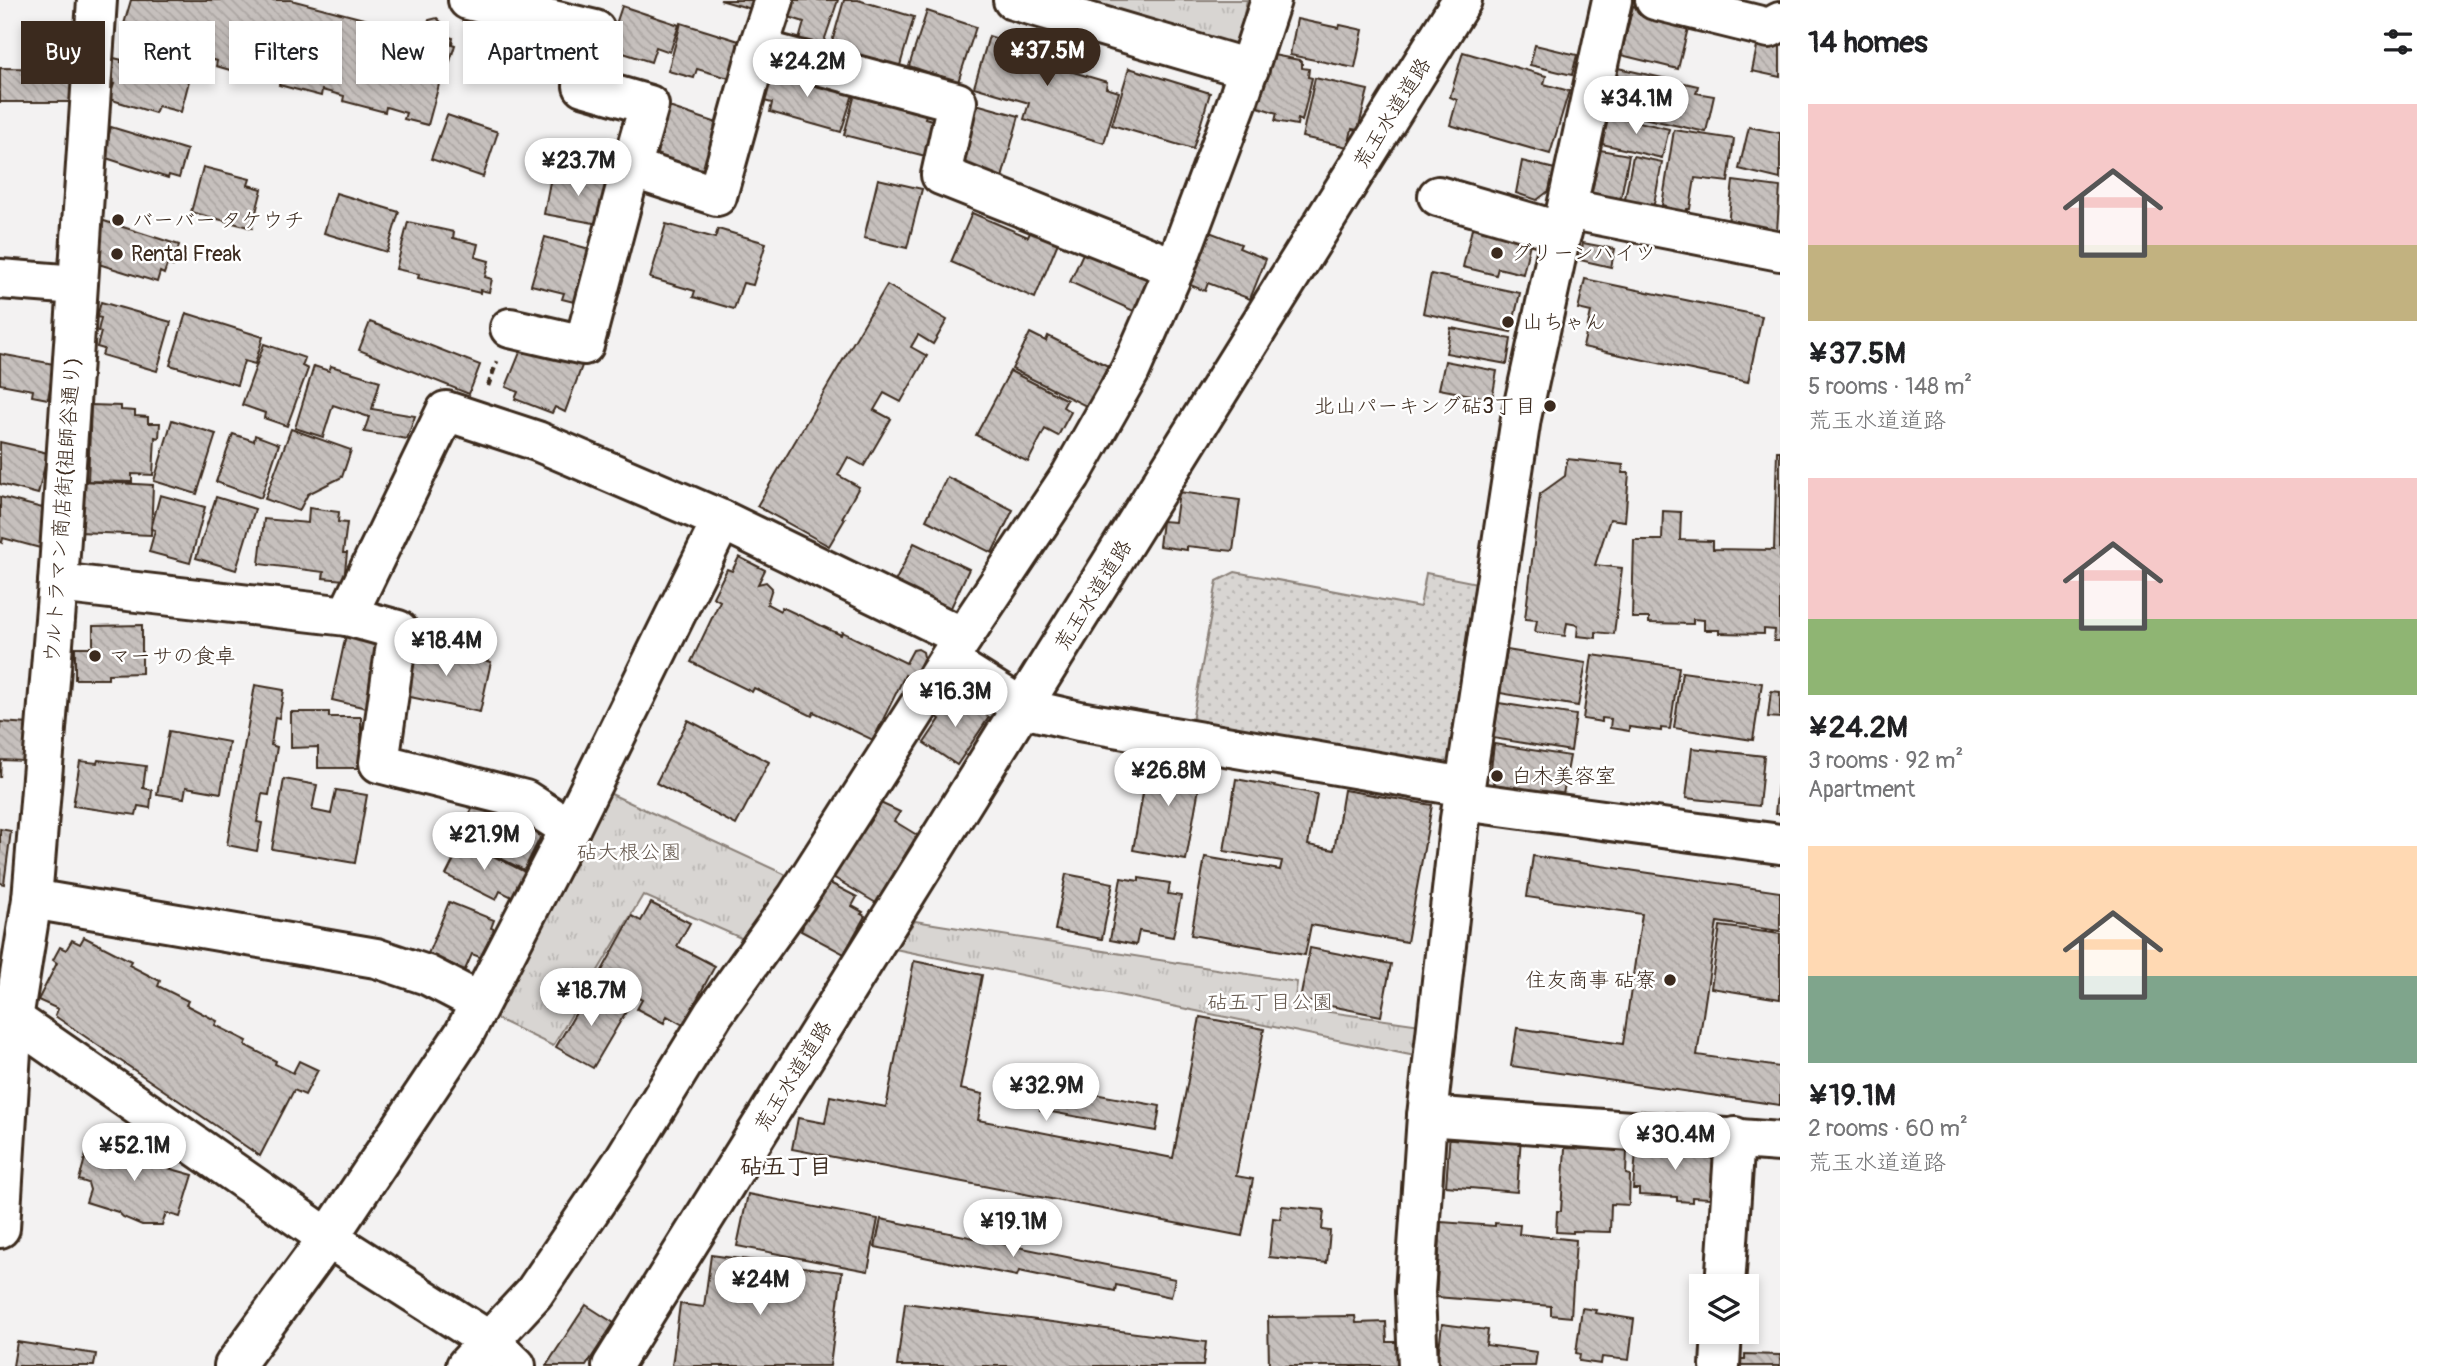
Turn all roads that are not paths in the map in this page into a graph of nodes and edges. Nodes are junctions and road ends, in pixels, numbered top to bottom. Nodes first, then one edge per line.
1 (97, 0) edge
2 (468, 0) edge
3 (774, 0) edge
4 (1013, 0) edge
5 (1270, 0) edge
6 (1462, 0) edge
7 (1612, 0) edge
8 (1655, 0) edge
9 (1780, 22) edge
10 (758, 49) junction
11 (1248, 69) junction
12 (631, 168) junction
13 (1438, 195) dead end
14 (1565, 221) junction
15 (1780, 251) edge
16 (1175, 268) junction
17 (0, 279) edge
18 (77, 285) junction
19 (510, 328) road end
20 (722, 520) junction
21 (58, 583) junction
22 (347, 616) junction
23 (955, 649) junction
24 (1023, 708) junction
25 (1464, 794) junction
26 (570, 829) junction
27 (1780, 844) edge
28 (32, 899) junction
29 (480, 1002) junction
30 (7, 1012) edge
31 (1427, 1116) junction
32 (1735, 1137) junction
33 (1780, 1142) edge
34 (0, 1228) edge
35 (328, 1238) junction
36 (1726, 1274) edge
37 (1721, 1344) edge
38 (491, 1358) edge
39 (234, 1366) edge
40 (612, 1366) edge
41 (1418, 1366) edge
42 (1720, 1366) edge

1 - 18 street, ウルトラマン商店街(祖師谷通り)
2 - 12 street
3 - 10 street
4 - 11 street
5 - 11 street
6 - 24 street, 荒玉水道道路
7 - 14 street
8 - 9 street
10 - 12 street
10 - 16 street
11 - 16 street
12 - 19 street
13 - 14 street
14 - 15 street
14 - 25 street
16 - 23 street
17 - 18 street
18 - 21 street, ウルトラマン商店街(祖師谷通り)
20 - 22 street
20 - 23 street
20 - 26 street
21 - 22 street
21 - 28 street, ウルトラマン商店街(祖師谷通り)
22 - 26 street
23 - 24 street
23 - 38 street
24 - 25 street
24 - 40 street, 荒玉水道道路
25 - 27 street
25 - 31 street
26 - 29 street
28 - 29 street
28 - 30 street, ウルトラマン商店街(祖師谷通り)
29 - 35 street
30 - 34 street, ウルトラマン商店街(祖師谷通り)
30 - 35 street
31 - 32 street
31 - 41 street
32 - 33 street
32 - 36 street
35 - 38 street
35 - 39 street
37 - 42 street

